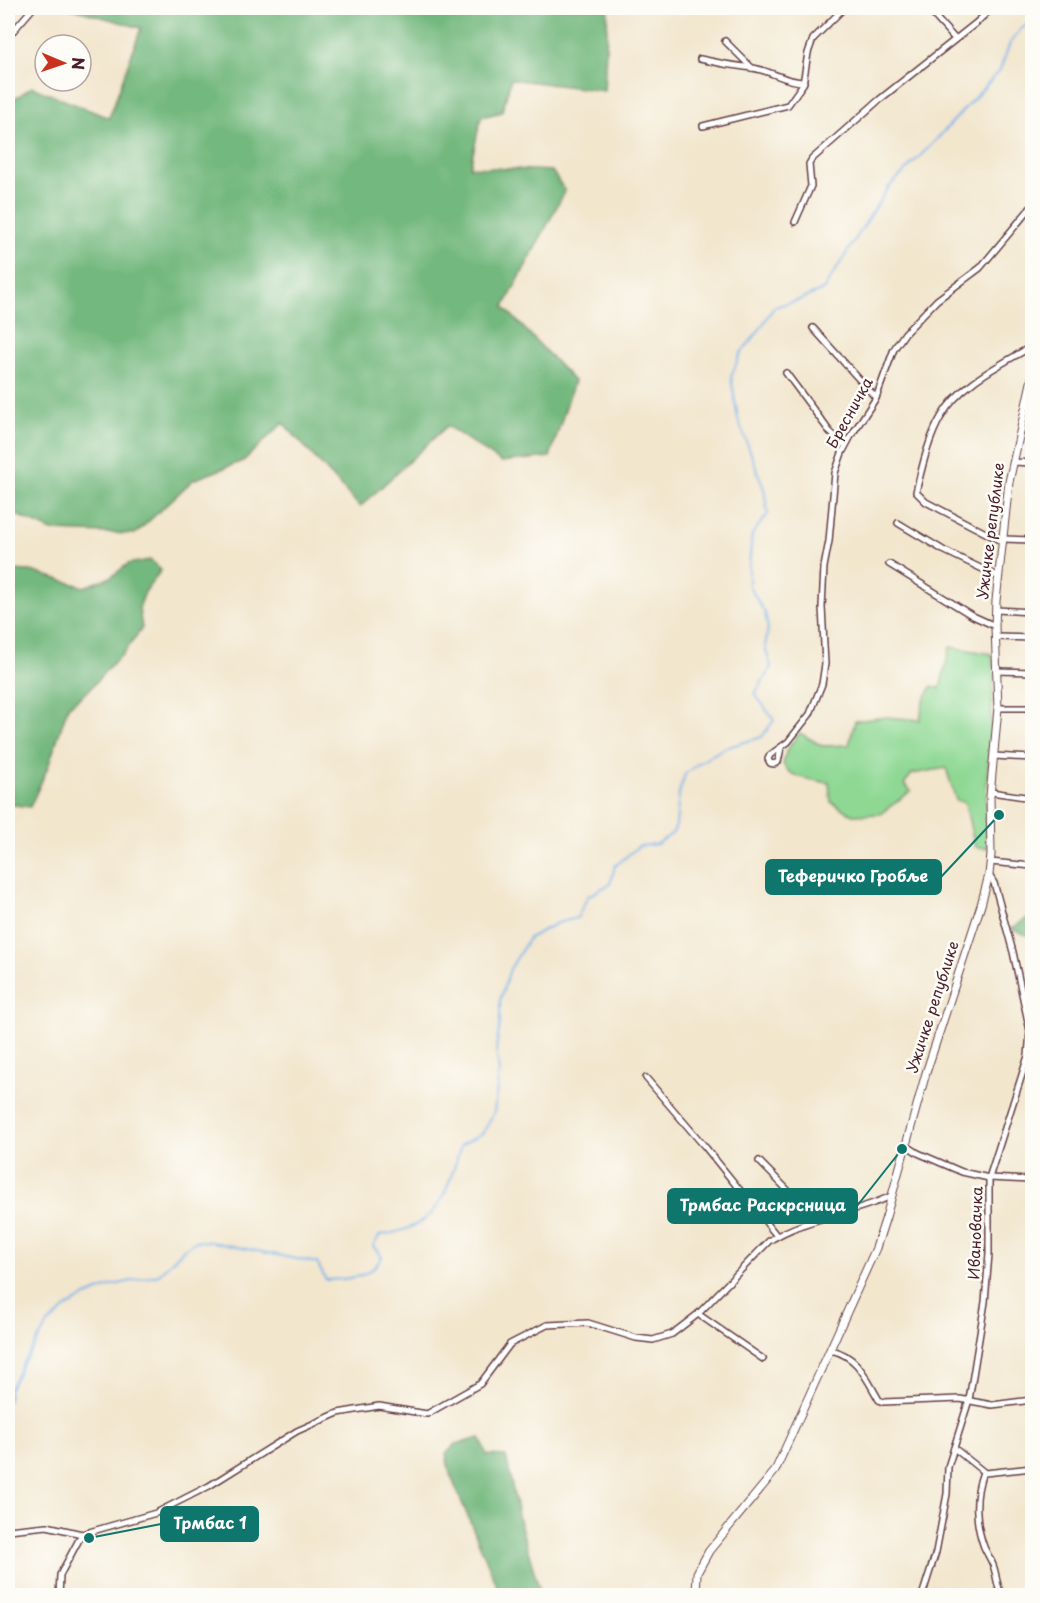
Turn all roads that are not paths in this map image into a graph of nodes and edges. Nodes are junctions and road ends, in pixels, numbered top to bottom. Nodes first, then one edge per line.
1 (33, 8) edge
2 (844, 8) edge
3 (927, 8) edge
4 (992, 8) edge
5 (8, 37) edge
6 (955, 39) junction
7 (724, 41) dead end
8 (700, 58) dead end
9 (753, 68) junction
10 (804, 82) junction
11 (703, 126) dead end
12 (1032, 206) edge
13 (795, 222) dead end
14 (813, 328) dead end
15 (1032, 346) edge
16 (786, 373) dead end
17 (1032, 378) edge
18 (876, 398) junction
19 (1023, 418) junction
20 (1032, 419) edge
21 (845, 445) junction
22 (1013, 462) junction
23 (1032, 463) edge
24 (898, 523) dead end
25 (1003, 540) junction
26 (1032, 540) edge
27 (889, 564) dead end
28 (999, 577) junction
29 (996, 610) junction
30 (1032, 612) edge
31 (995, 626) junction
32 (996, 637) junction
33 (1032, 638) edge
34 (998, 671) junction
35 (1032, 672) edge
36 (998, 708) junction
37 (1032, 708) edge
38 (781, 748) dead end
39 (994, 756) junction
40 (1032, 758) edge
41 (991, 792) junction
42 (1032, 798) edge
43 (990, 862) junction
44 (1032, 866) edge
45 (989, 875) junction
46 (646, 1078) dead end
47 (906, 1145) junction
48 (759, 1161) dead end
49 (989, 1178) junction
50 (1032, 1180) edge
51 (891, 1196) junction
52 (816, 1219) junction
53 (777, 1236) junction
54 (698, 1314) junction
55 (831, 1350) junction
56 (763, 1359) dead end
57 (969, 1400) junction
58 (1032, 1400) edge
59 (954, 1448) junction
60 (1032, 1468) edge
61 (983, 1472) junction
62 (8, 1530) edge
63 (82, 1534) junction
64 (59, 1596) edge
65 (696, 1596) edge
66 (922, 1596) edge
67 (1002, 1596) edge

1 - 5 street
2 - 10 street
3 - 6 street
4 - 6 street
6 - 13 street
7 - 9 street
8 - 9 street
9 - 10 street
10 - 11 street
12 - 18 street, Бресничка
14 - 18 street
15 - 25 street
16 - 21 street
17 - 19 street, Ужичке републике
18 - 21 street, Бресничка
19 - 20 street
19 - 22 street, Ужичке републике
21 - 38 street, Бресничка
22 - 23 street
22 - 25 street, Ужичке републике
24 - 28 street
25 - 26 street
25 - 28 street, Ужичке републике
27 - 31 street
28 - 29 street, Ужичке републике
29 - 30 street
29 - 31 street, Ужичке републике
31 - 32 street, Ужичке републике
32 - 33 street
32 - 34 street, Ужичке републике
34 - 35 street
34 - 36 street, Ужичке републике
36 - 37 street
36 - 39 street, Ужичке републике
39 - 40 street
39 - 41 street, Ужичке републике
41 - 42 street
41 - 43 street, Ужичке републике
43 - 44 street
43 - 45 street, Ужичке републике
45 - 47 street, Ужичке републике
45 - 49 street, Ивановачка
46 - 53 street
47 - 49 street
47 - 51 street, Ужичке републике
48 - 52 street
49 - 50 street
49 - 57 street, Ивановачка
51 - 52 street
51 - 55 street, Ужичке републике
52 - 53 street
53 - 54 street
54 - 56 street
54 - 63 street
55 - 57 street
55 - 65 street, Ужичке републике
57 - 58 street
57 - 59 street, Ивановачка
59 - 61 street
59 - 66 street, Ивановачка
60 - 61 street
61 - 67 street
62 - 63 street
63 - 64 street

